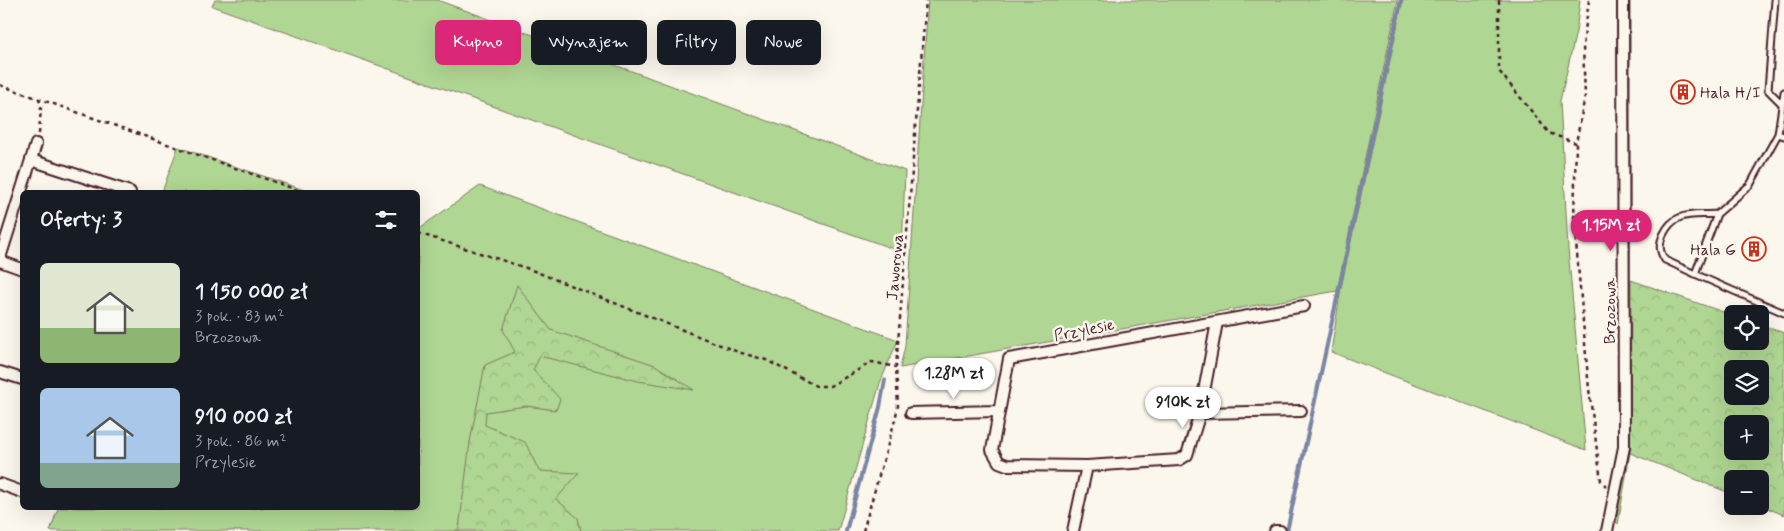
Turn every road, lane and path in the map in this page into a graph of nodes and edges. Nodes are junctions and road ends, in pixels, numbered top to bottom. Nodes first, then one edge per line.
1 (926, 0) edge
2 (1499, 0) edge
3 (1589, 0) edge
4 (1623, 0) edge
5 (1775, 0) edge
6 (0, 85) edge
7 (1784, 92) edge
8 (39, 99) junction
9 (1782, 104) junction
10 (1781, 135) edge
11 (1576, 143) junction
12 (36, 144) joint
13 (31, 160) junction
14 (124, 190) edge
15 (297, 190) edge
16 (1717, 214) junction
17 (420, 234) edge
18 (3, 236) edge
19 (0, 259) edge
20 (20, 268) edge
21 (1696, 274) junction
22 (1304, 306) dead end
23 (1784, 313) edge
24 (1216, 322) junction
25 (896, 367) junction
26 (0, 372) edge
27 (20, 378) edge
28 (998, 411) junction
29 (1301, 412) dead end
30 (1200, 413) junction
31 (911, 414) dead end
32 (1087, 466) junction
33 (0, 484) edge
34 (1606, 486) dead end
35 (20, 491) edge
36 (863, 531) edge
37 (1073, 531) edge
38 (1275, 531) edge
39 (1280, 531) edge
40 (1607, 531) edge

1 - 25 path, Jaworowa
2 - 11 path
3 - 11 path
4 - 40 street, Brzozowa
5 - 9 lane
6 - 8 path
7 - 9 lane
8 - 12 path
8 - 15 path
9 - 10 lane
10 - 16 lane
11 - 34 path
12 - 13 street
13 - 14 street
13 - 18 street
16 - 21 lane
16 - 21 lane
17 - 25 path
18 - 19 street
19 - 20 street
21 - 23 lane
22 - 24 street, Przylesie
24 - 28 street, Przylesie
24 - 30 street, Przylesie
25 - 36 path, Jaworowa
26 - 27 street
28 - 31 street
28 - 32 street, Przylesie
29 - 30 street
30 - 32 street, Przylesie
32 - 37 street
33 - 35 street
38 - 39 street

